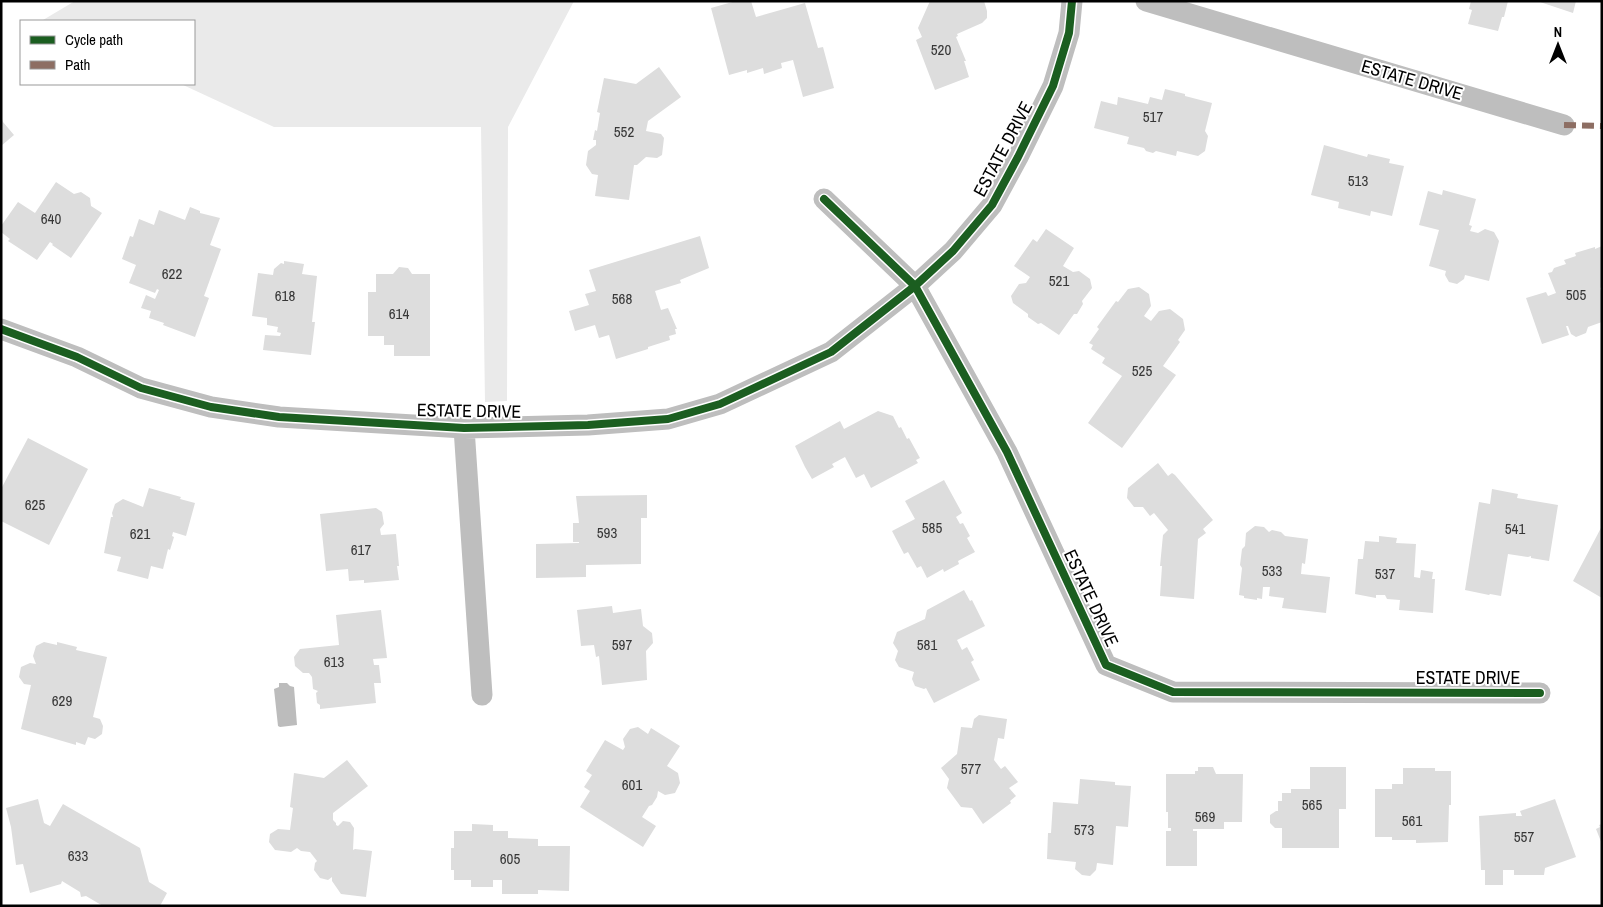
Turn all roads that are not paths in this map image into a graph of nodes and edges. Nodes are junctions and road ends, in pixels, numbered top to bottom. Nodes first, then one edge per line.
1 (1072, 1) edge
2 (1146, 1) edge
3 (1564, 125) dead end
4 (824, 199) dead end
5 (916, 286) junction
6 (1, 329) edge
7 (464, 428) junction
8 (1540, 693) dead end
9 (482, 695) dead end

1 - 5 street, ESTATE DRIVE
2 - 3 street, ESTATE DRIVE
4 - 5 street, ESTATE DRIVE
5 - 7 street, ESTATE DRIVE
5 - 8 street, ESTATE DRIVE
6 - 7 street, ESTATE DRIVE
7 - 9 street, ESTATE DRIVE

